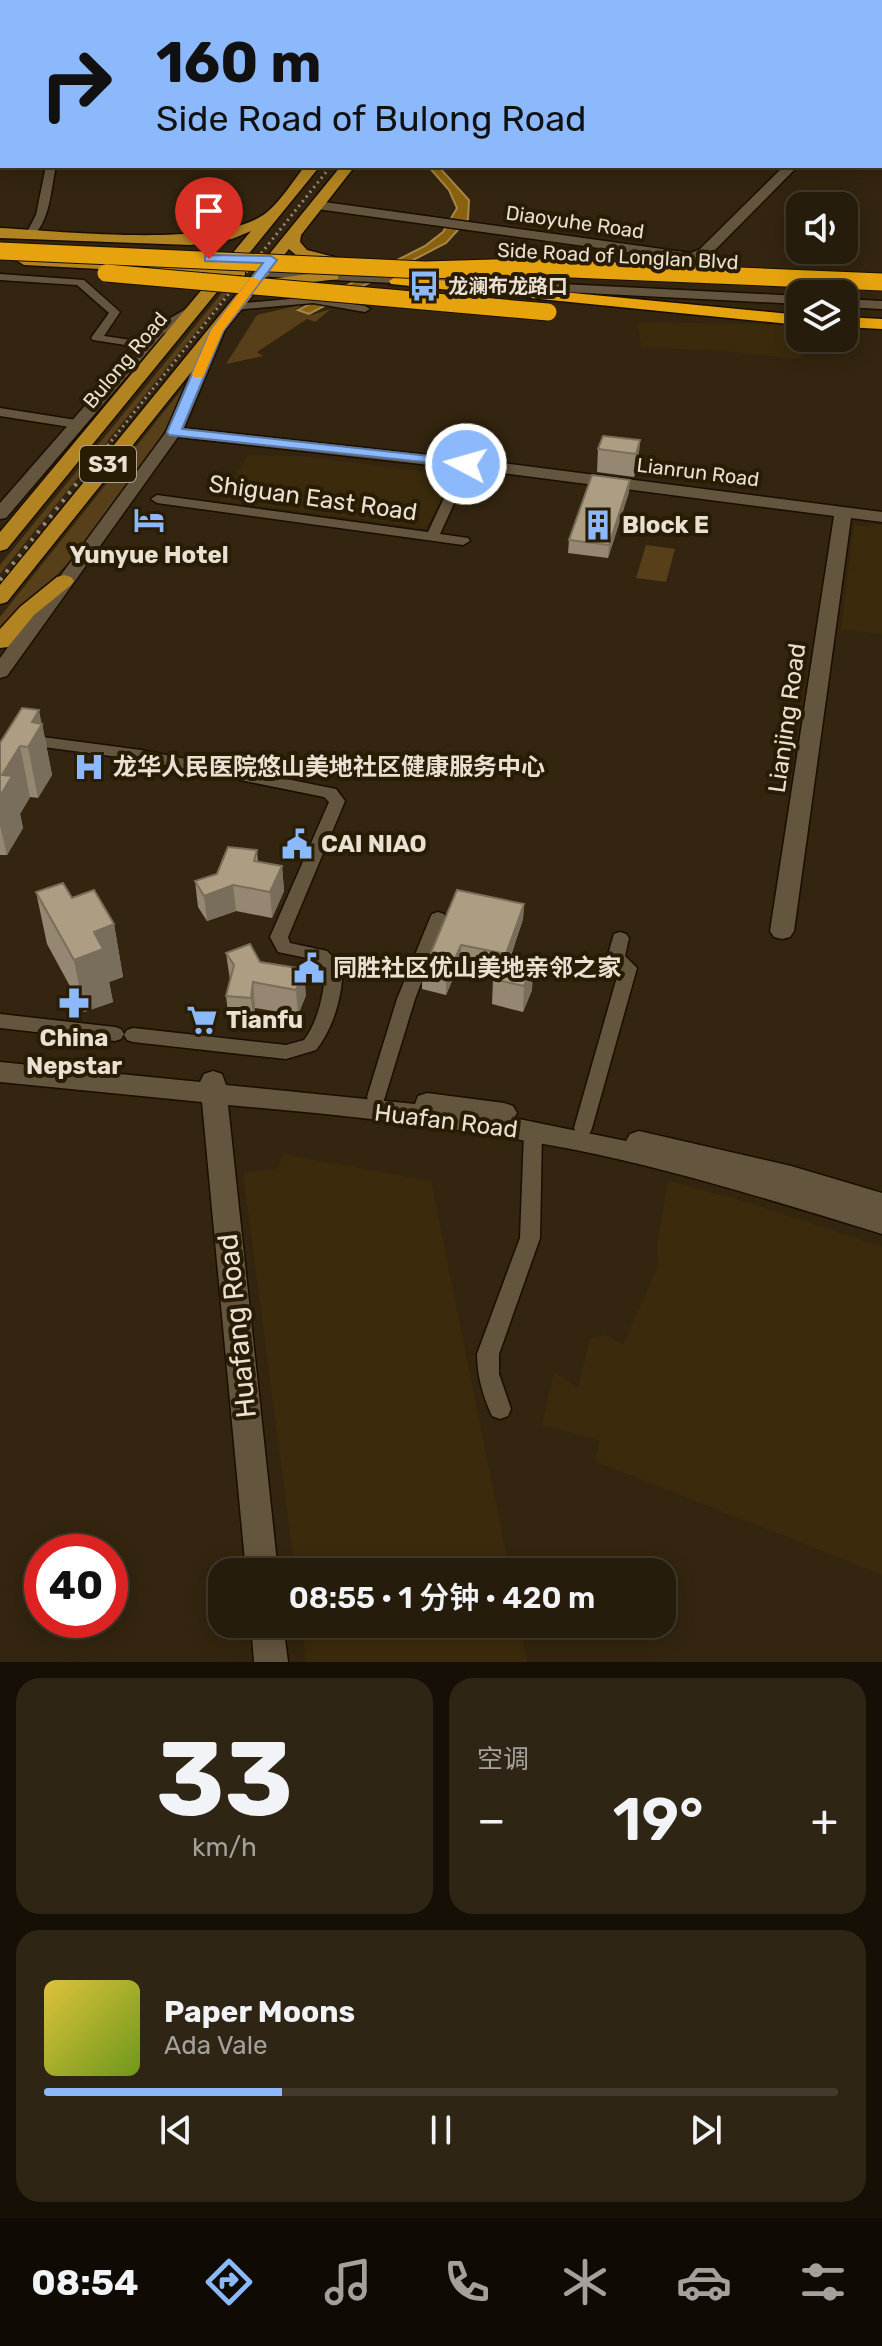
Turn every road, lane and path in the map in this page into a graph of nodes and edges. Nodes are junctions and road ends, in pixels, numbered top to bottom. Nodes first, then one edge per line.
1 (51, 168) edge
2 (311, 168) edge
3 (346, 168) edge
4 (789, 168) edge
5 (317, 205) junction
6 (278, 211) junction
7 (264, 228) junction
8 (0, 233) edge
9 (293, 234) junction
10 (29, 239) junction
11 (0, 247) edge
12 (0, 262) edge
13 (148, 262) junction
14 (232, 265) junction
15 (266, 266) junction
16 (424, 268) junction
17 (339, 269) junction
18 (0, 277) edge
19 (882, 279) edge
20 (397, 280) junction
21 (639, 284) junction
22 (882, 290) edge
23 (786, 299) edge
24 (236, 303) junction
25 (858, 304) edge
26 (353, 305) junction
27 (882, 305) edge
28 (198, 306) junction
29 (365, 309) dead end
30 (858, 315) edge
31 (882, 315) edge
32 (786, 317) edge
33 (786, 318) edge
34 (555, 320) dead end
35 (858, 323) edge
36 (882, 324) edge
37 (217, 330) junction
38 (153, 348) junction
39 (194, 354) junction
40 (0, 412) edge
41 (76, 424) junction
42 (174, 432) junction
43 (475, 435) dead end
44 (466, 464) junction
45 (157, 499) dead end
46 (27, 512) junction
47 (843, 513) junction
48 (0, 514) edge
49 (882, 517) edge
50 (0, 535) edge
51 (432, 537) junction
52 (463, 541) dead end
53 (0, 545) edge
54 (64, 581) junction
55 (0, 598) edge
56 (0, 642) edge
57 (0, 672) edge
58 (0, 756) edge
59 (438, 918) dead end
60 (782, 931) dead end
61 (620, 938) dead end
62 (0, 1021) edge
63 (0, 1059) edge
64 (0, 1072) edge
65 (214, 1088) junction
66 (376, 1097) junction
67 (583, 1128) junction
68 (533, 1132) junction
69 (882, 1204) edge
70 (882, 1223) edge
71 (500, 1409) dead end
72 (261, 1558) edge
73 (268, 1638) edge
74 (271, 1662) edge

1 - 10 street
2 - 6 main road, Bulong Road / S31
3 - 5 main road, S31
4 - 5 main road, Diaoyuhe Road
5 - 9 main road, S31
6 - 7 main road, Bulong Road / S31
6 - 10 main road
7 - 13 main road
7 - 14 main road, Bulong Road / S31
8 - 10 main road
9 - 15 main road, S31
9 - 17 main road
10 - 11 highway
10 - 19 highway, bridge
11 - 13 main road
11 - 16 highway, bridge
12 - 13 main road
12 - 20 highway
12 - 33 highway, bridge
13 - 14 main road
13 - 28 main road
14 - 15 main road
14 - 28 main road, Bulong Road / S31
15 - 17 main road
15 - 24 main road, S31
16 - 17 main road, Side Road of Longlan Blvd, bridge
16 - 19 highway, bridge
16 - 21 main road, Side Road of Longlan Blvd
17 - 20 main road, Side Road of Longlan Blvd
17 - 24 main road
18 - 38 street
20 - 21 main road, Side Road of Longlan Blvd
20 - 32 highway
21 - 22 main road, Side Road of Longlan Blvd
21 - 23 main road, Side Road of Longlan Blvd
24 - 26 street
24 - 37 main road, S31
25 - 27 main road
26 - 29 street
26 - 34 street
28 - 38 main road, Bulong Road / S31
30 - 31 highway
35 - 36 highway
37 - 39 main road, S31
37 - 42 main road
38 - 39 main road
38 - 41 main road
38 - 46 main road, Bulong Road / S31
39 - 55 main road, S31
40 - 41 street
41 - 48 main road
42 - 44 main road, Lianrun Road
42 - 54 main road
43 - 44 street
44 - 47 main road, Lianrun Road
44 - 51 street
45 - 51 street, Shiguan East Road
46 - 50 main road
46 - 53 main road, Bulong Road / S31
47 - 49 main road, Lianrun Road
47 - 60 main road, Lianjing Road
51 - 52 street, Shiguan East Road
54 - 56 main road
54 - 57 main road
58 - 62 street
59 - 66 street
61 - 67 street
63 - 65 main road, Huafan Road
64 - 65 main road, Huafan Road
65 - 66 main road, Huafan Road
65 - 68 main road, Huafan Road
65 - 72 main road, Huafang Road
66 - 67 main road, Huafan Road
67 - 69 main road, Huafan Road
68 - 70 main road, Huafan Road
68 - 71 street
73 - 74 main road

